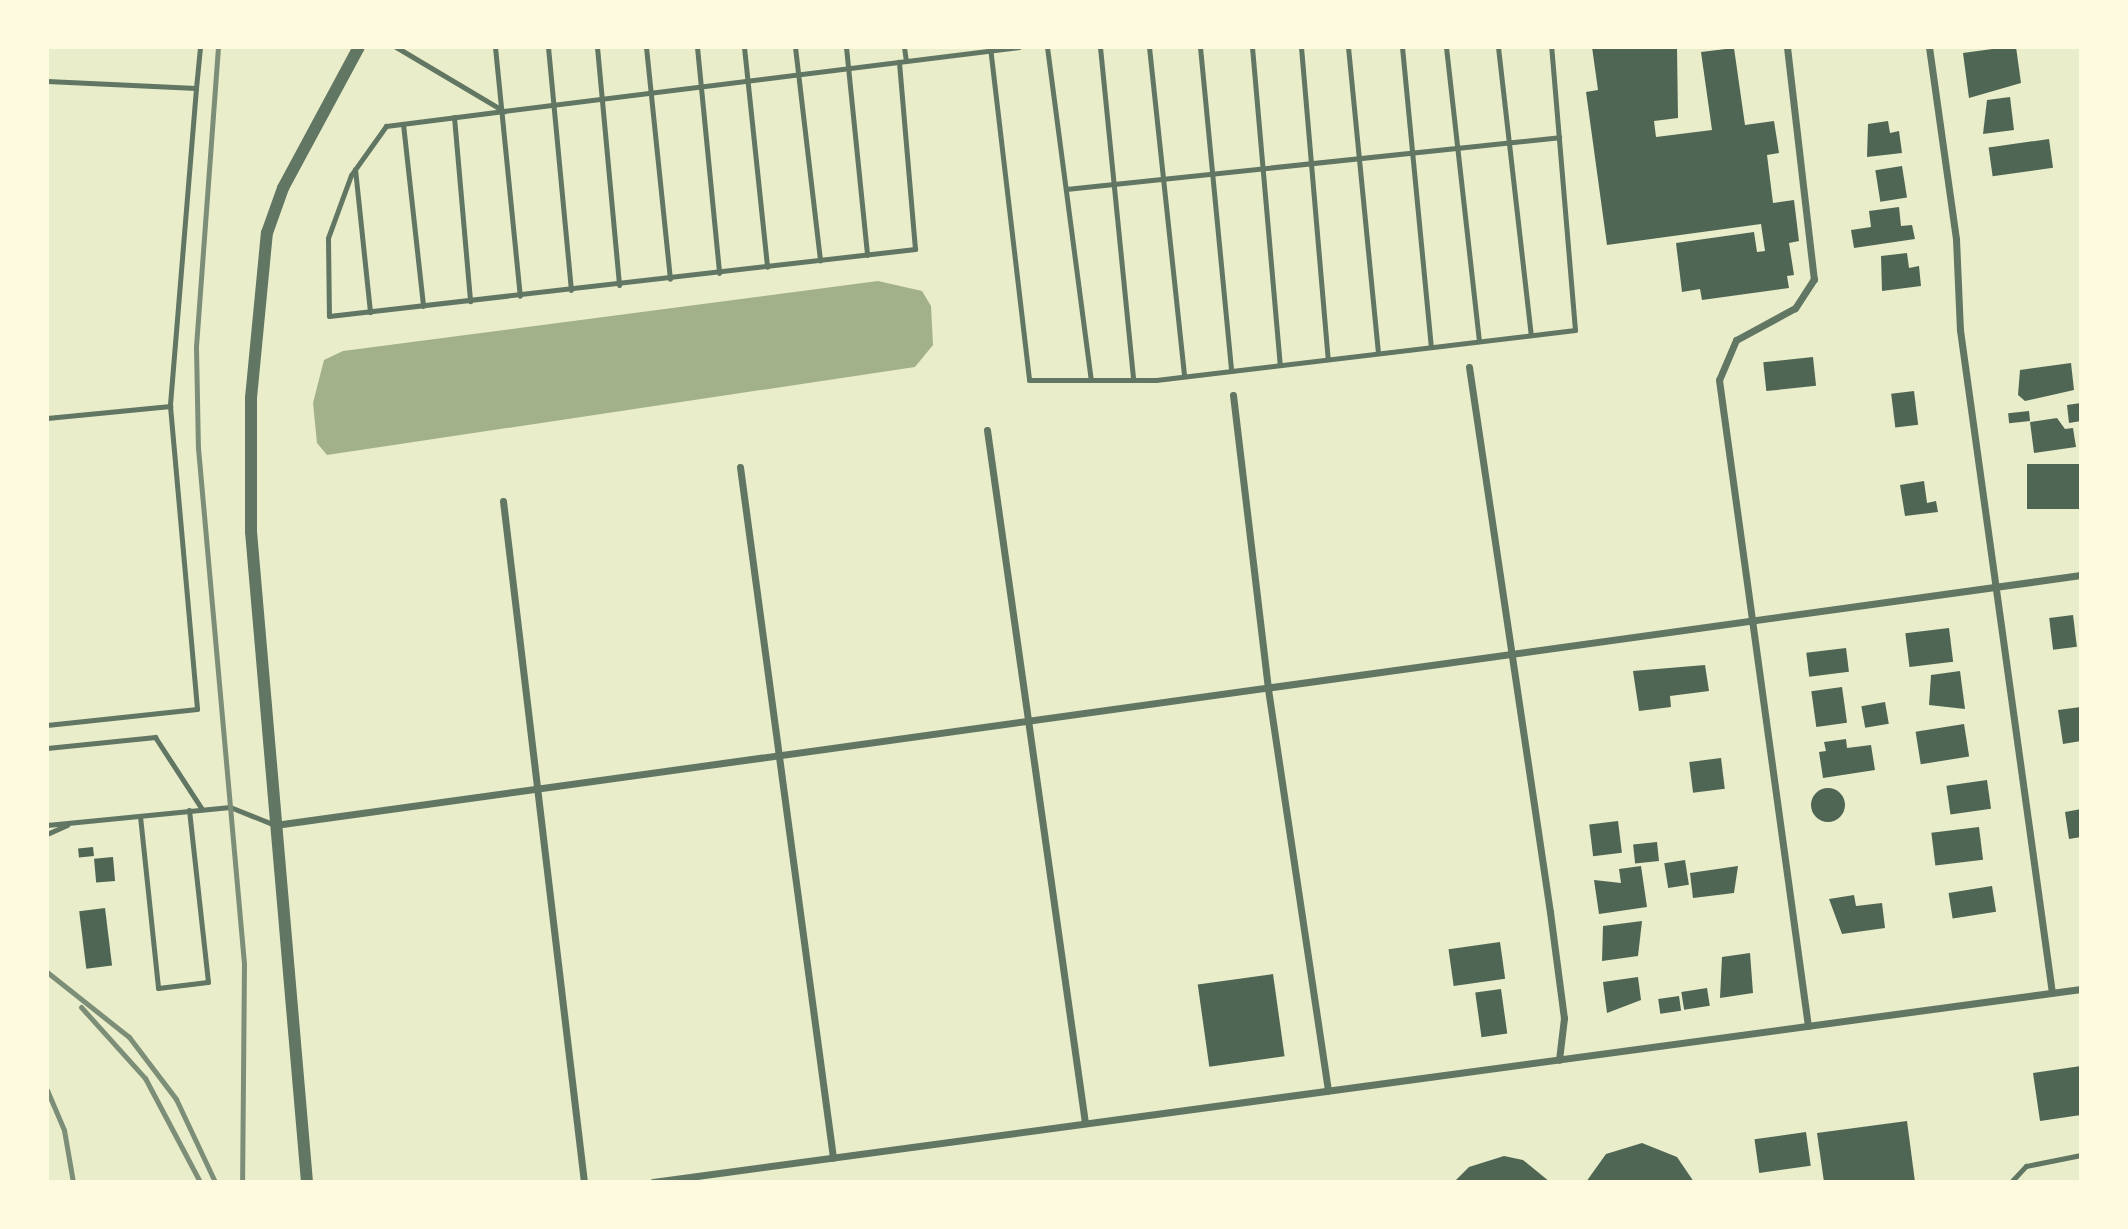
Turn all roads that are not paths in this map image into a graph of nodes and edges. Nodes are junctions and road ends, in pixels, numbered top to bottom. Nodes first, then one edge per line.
1 (200, 47) edge
2 (359, 47) edge
3 (396, 47) edge
4 (495, 47) edge
5 (548, 47) edge
6 (597, 47) edge
7 (646, 47) edge
8 (697, 47) edge
9 (744, 47) edge
10 (795, 47) edge
11 (846, 47) edge
12 (904, 47) edge
13 (950, 47) edge
14 (1019, 47) edge
15 (1047, 47) edge
16 (1100, 47) edge
17 (1149, 47) edge
18 (1200, 47) edge
19 (1252, 47) edge
20 (1301, 47) edge
21 (1348, 47) edge
22 (1402, 47) edge
23 (1447, 47) edge
24 (1499, 47) edge
25 (1551, 47) edge
26 (1787, 47) edge
27 (1929, 47) edge
28 (990, 49) edge
29 (951, 55) junction
30 (906, 61) junction
31 (898, 62) junction
32 (849, 68) junction
33 (798, 74) junction
34 (47, 81) edge
35 (747, 81) junction
36 (702, 86) junction
37 (196, 88) junction
38 (650, 93) junction
39 (603, 99) junction
40 (552, 104) junction
41 (504, 111) junction
42 (454, 117) junction
43 (403, 124) junction
44 (1559, 137) junction
45 (1508, 143) junction
46 (1458, 149) junction
47 (1415, 153) junction
48 (1360, 157) junction
49 (1313, 164) junction
50 (355, 169) junction
51 (1264, 170) junction
52 (1214, 173) junction
53 (1163, 181) junction
54 (1115, 187) junction
55 (1066, 189) junction
56 (867, 255) junction
57 (820, 261) junction
58 (767, 267) junction
59 (719, 273) junction
60 (670, 279) junction
61 (618, 285) junction
62 (571, 290) junction
63 (520, 296) junction
64 (470, 301) junction
65 (424, 306) junction
66 (370, 312) junction
67 (1531, 335) junction
68 (1479, 341) junction
69 (1431, 347) junction
70 (1378, 353) junction
71 (1328, 359) junction
72 (1280, 365) junction
73 (1469, 367) dead end
74 (1231, 371) junction
75 (1184, 376) junction
76 (1091, 379) junction
77 (1133, 380) junction
78 (1233, 395) dead end
79 (170, 406) junction
80 (47, 418) edge
81 (987, 430) dead end
82 (740, 467) dead end
83 (503, 501) dead end
84 (2081, 575) edge
85 (1996, 586) junction
86 (1753, 622) junction
87 (1511, 657) junction
88 (1268, 689) junction
89 (1026, 723) junction
90 (47, 725) edge
91 (47, 748) edge
92 (779, 757) junction
93 (540, 789) junction
94 (202, 809) junction
95 (188, 810) junction
96 (140, 816) junction
97 (73, 823) junction
98 (47, 825) edge
99 (275, 825) junction
100 (47, 834) edge
101 (2081, 989) edge
102 (2052, 993) junction
103 (1808, 1026) junction
104 (1559, 1060) junction
105 (1328, 1091) junction
106 (1085, 1123) junction
107 (2081, 1155) edge
108 (833, 1157) junction
109 (307, 1182) edge
110 (584, 1182) edge
111 (653, 1182) edge
112 (2011, 1182) edge

1 - 37 lane
2 - 99 street
3 - 41 lane
4 - 41 lane
5 - 40 lane
6 - 39 lane
7 - 38 lane
8 - 36 lane
9 - 35 lane
10 - 33 lane
11 - 32 lane
12 - 30 lane
13 - 29 lane
14 - 28 lane
15 - 55 lane
16 - 54 lane
17 - 53 lane
18 - 52 lane
19 - 51 lane
20 - 49 lane
21 - 48 lane
22 - 47 lane
23 - 46 lane
24 - 45 lane
25 - 44 lane
26 - 86 street
27 - 85 street
28 - 29 lane
28 - 76 lane
29 - 30 lane
30 - 31 lane
31 - 32 lane
31 - 56 lane
32 - 33 lane
32 - 56 lane
33 - 35 lane
33 - 57 lane
34 - 37 lane
35 - 36 lane
35 - 58 lane
36 - 38 lane
36 - 59 lane
37 - 79 lane
38 - 39 lane
38 - 60 lane
39 - 40 lane
39 - 61 lane
40 - 41 lane
40 - 62 lane
41 - 42 lane
41 - 63 lane
42 - 43 lane
42 - 64 lane
43 - 50 lane
43 - 65 lane
44 - 45 lane
44 - 67 lane
45 - 46 lane
45 - 67 lane
46 - 47 lane
46 - 68 lane
47 - 48 lane
47 - 69 lane
48 - 49 lane
48 - 70 lane
49 - 51 lane
49 - 71 lane
50 - 66 lane
50 - 66 lane
51 - 52 lane
51 - 72 lane
52 - 53 lane
52 - 74 lane
53 - 54 lane
53 - 75 lane
54 - 55 lane
54 - 77 lane
55 - 76 lane
56 - 57 lane
57 - 58 lane
58 - 59 lane
59 - 60 lane
60 - 61 lane
61 - 62 lane
62 - 63 lane
63 - 64 lane
64 - 65 lane
65 - 66 lane
67 - 68 lane
68 - 69 lane
69 - 70 lane
70 - 71 lane
71 - 72 lane
72 - 74 lane
73 - 87 street
74 - 75 lane
75 - 77 lane
76 - 77 lane
78 - 88 street
79 - 80 lane
79 - 90 lane
81 - 89 street
82 - 92 street
83 - 93 street
84 - 85 street
85 - 86 street
85 - 102 street
86 - 87 street
86 - 103 street
87 - 88 street
87 - 104 street
88 - 89 street
88 - 105 street
89 - 92 street
89 - 106 street
91 - 94 lane
92 - 93 street
92 - 108 street
93 - 99 street
93 - 110 street
94 - 95 lane
94 - 99 lane
95 - 96 lane
95 - 96 lane
96 - 97 lane
97 - 98 lane
97 - 100 lane
99 - 109 street
101 - 102 street
102 - 103 street
103 - 104 street
104 - 105 street
105 - 106 street
106 - 108 street
107 - 112 lane
108 - 111 street

